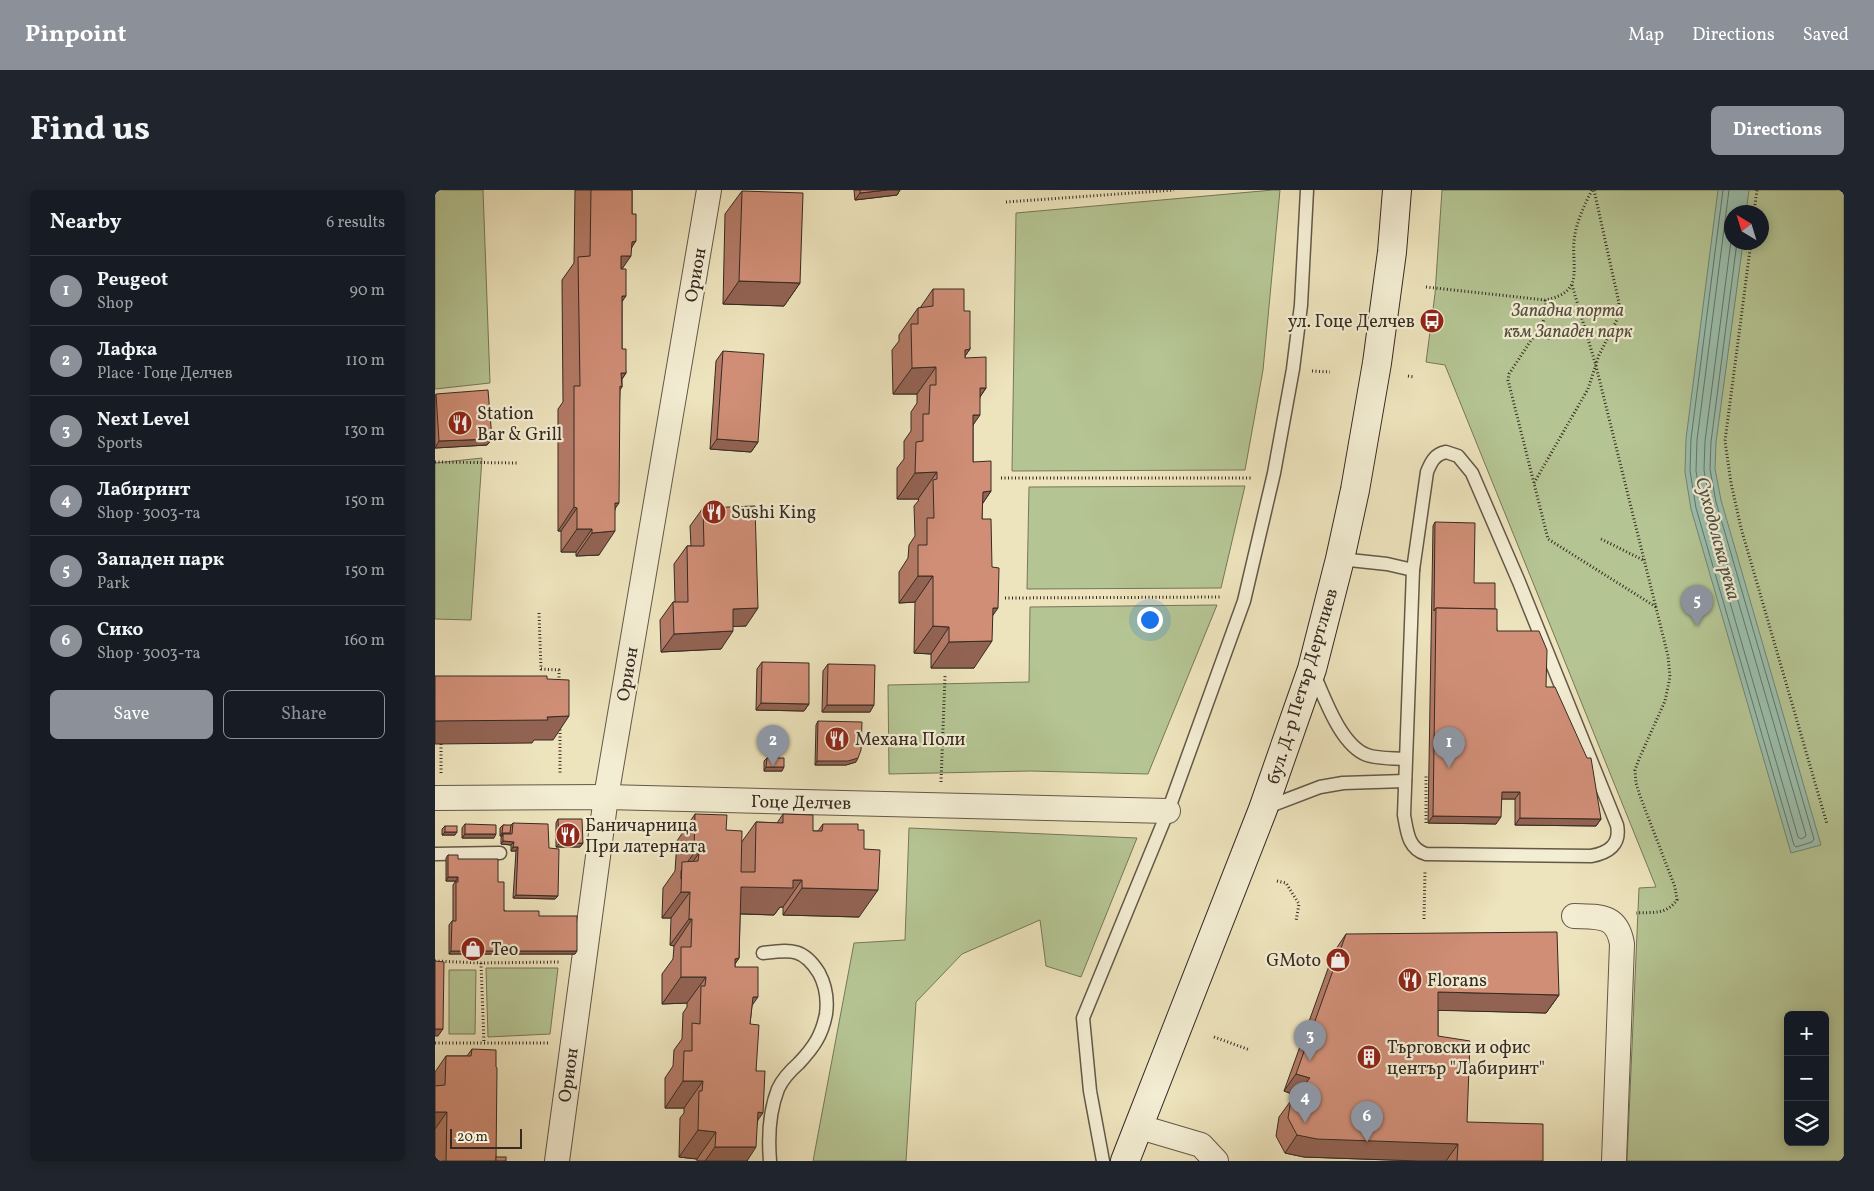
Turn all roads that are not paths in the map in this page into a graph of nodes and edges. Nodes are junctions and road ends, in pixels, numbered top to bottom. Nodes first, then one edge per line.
1 (709, 190) edge
2 (1307, 190) edge
3 (1397, 190) edge
4 (1341, 560) junction
5 (1413, 570) junction
6 (1312, 668) junction
7 (1405, 759) junction
8 (1405, 781) junction
9 (438, 798) edge
10 (605, 798) junction
11 (1263, 809) junction
12 (1167, 811) junction
13 (500, 853) dead end
14 (435, 854) edge
15 (1574, 916) dead end
16 (763, 953) dead end
17 (1140, 1127) junction
18 (557, 1161) edge
19 (770, 1161) edge
20 (1103, 1161) edge
21 (1125, 1161) edge
22 (1216, 1161) edge
23 (1614, 1161) edge

1 - 10 street, Орион
2 - 12 lane
3 - 4 main road, бул. Д-р Петър Дертлиев
4 - 5 lane
4 - 6 main road, бул. Д-р Петър Дертлиев
5 - 7 lane
5 - 8 lane
6 - 7 lane
6 - 11 main road, бул. Д-р Петър Дертлиев
7 - 8 lane
8 - 11 lane
9 - 10 street, Гоце Делчев
10 - 12 street, Гоце Делчев
10 - 18 street, Орион
11 - 17 main road, бул. Д-р Петър Дертлиев
12 - 20 lane
13 - 14 lane
15 - 23 street
16 - 19 lane
17 - 21 main road, бул. Д-р Петър Дертлиев
17 - 22 street

